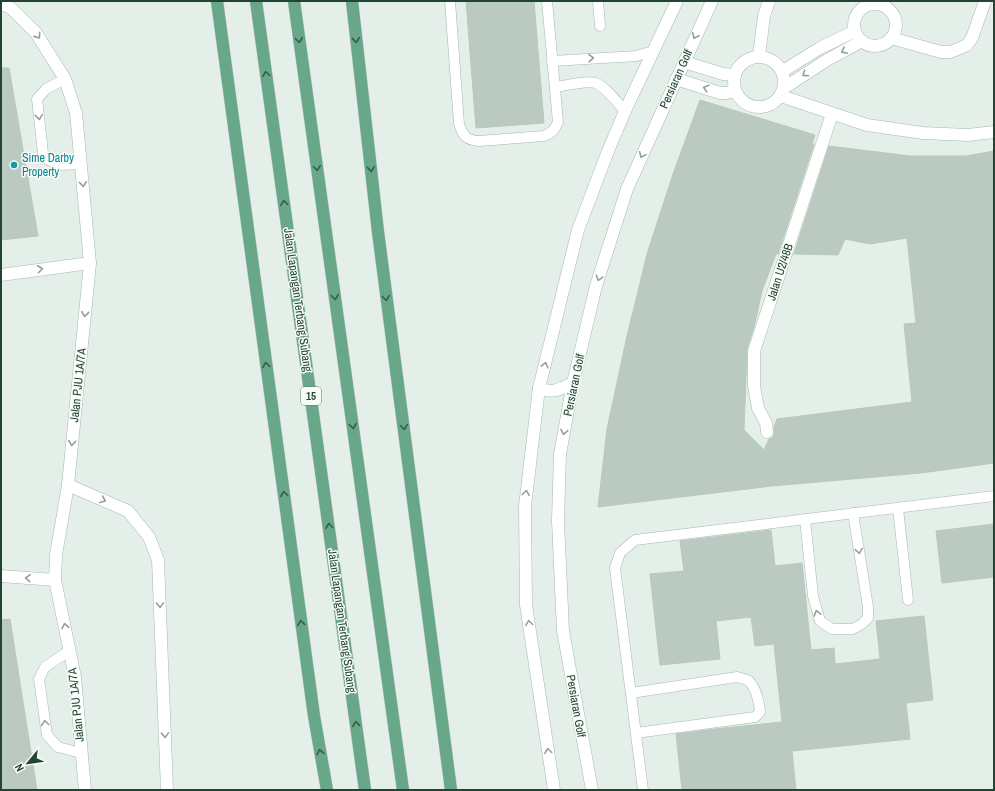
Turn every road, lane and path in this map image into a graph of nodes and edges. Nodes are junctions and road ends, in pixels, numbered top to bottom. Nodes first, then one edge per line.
1 (217, 1) edge
2 (256, 1) edge
3 (294, 1) edge
4 (352, 1) edge
5 (450, 1) edge
6 (547, 1) edge
7 (598, 1) edge
8 (677, 1) edge
9 (712, 1) edge
10 (769, 1) edge
11 (985, 1) edge
12 (883, 3) edge
13 (1, 4) edge
14 (600, 26) dead end
15 (855, 31) junction
16 (891, 38) junction
17 (862, 42) junction
18 (653, 51) junction
19 (759, 56) junction
20 (552, 60) junction
21 (684, 62) junction
22 (783, 71) junction
23 (735, 75) junction
24 (65, 79) junction
25 (676, 79) junction
26 (555, 88) junction
27 (735, 91) junction
28 (782, 92) junction
29 (625, 111) junction
30 (832, 114) junction
31 (994, 132) edge
32 (81, 164) junction
33 (90, 263) junction
34 (1, 275) edge
35 (573, 384) junction
36 (539, 388) junction
37 (767, 432) dead end
38 (68, 485) junction
39 (994, 496) edge
40 (898, 508) junction
41 (853, 513) junction
42 (805, 519) junction
43 (1, 576) edge
44 (55, 580) junction
45 (908, 600) dead end
46 (69, 651) junction
47 (631, 693) junction
48 (636, 733) junction
49 (81, 753) junction
50 (85, 790) edge
51 (167, 790) edge
52 (327, 790) edge
53 (365, 790) edge
54 (403, 790) edge
55 (451, 790) edge
56 (554, 790) edge
57 (592, 790) edge
58 (643, 790) edge

52 -> 1 main road
53 -> 2 main road, Jalan Lapangan Terbang Subang / 15
3 -> 54 main road
4 -> 55 main road
5 - 26 lane
6 - 20 lane
7 - 14 lane
8 - 18 street
9 -> 21 street, Persiaran Golf
10 - 19 street
11 - 16 street
12 - 15 street
12 - 16 street
13 -> 24 street, Jalan PJU 1A/7A
15 - 17 street
15 - 22 street
16 - 17 street
17 -> 28 street
20 -> 18 lane
18 - 29 street
19 - 22 street
19 - 23 street
20 - 26 lane
21 - 23 street
21 - 25 street, Persiaran Golf
22 - 28 street
23 - 27 street
24 - 32 street, Jalan PJU 1A/7A
24 -> 32 lane
27 -> 25 street
25 -> 35 street, Persiaran Golf
26 - 29 lane
27 - 28 street
28 - 30 street
36 -> 29 street
30 - 31 street
30 - 37 street, Jalan U2/48B
32 -> 33 street, Jalan PJU 1A/7A
34 -> 33 street
33 -> 38 street, Jalan PJU 1A/7A
35 - 36 street
35 -> 57 street, Persiaran Golf
56 -> 36 street
38 - 44 street, Jalan PJU 1A/7A
38 -> 51 street
39 - 40 lane
40 - 41 lane
40 - 45 lane
41 - 42 lane
41 -> 42 lane
42 - 47 lane
44 -> 43 street
46 -> 44 street, Jalan PJU 1A/7A
46 - 49 street, Jalan PJU 1A/7A
49 -> 46 lane
47 - 48 lane
47 - 48 lane
48 - 58 lane
49 - 50 street, Jalan PJU 1A/7A

